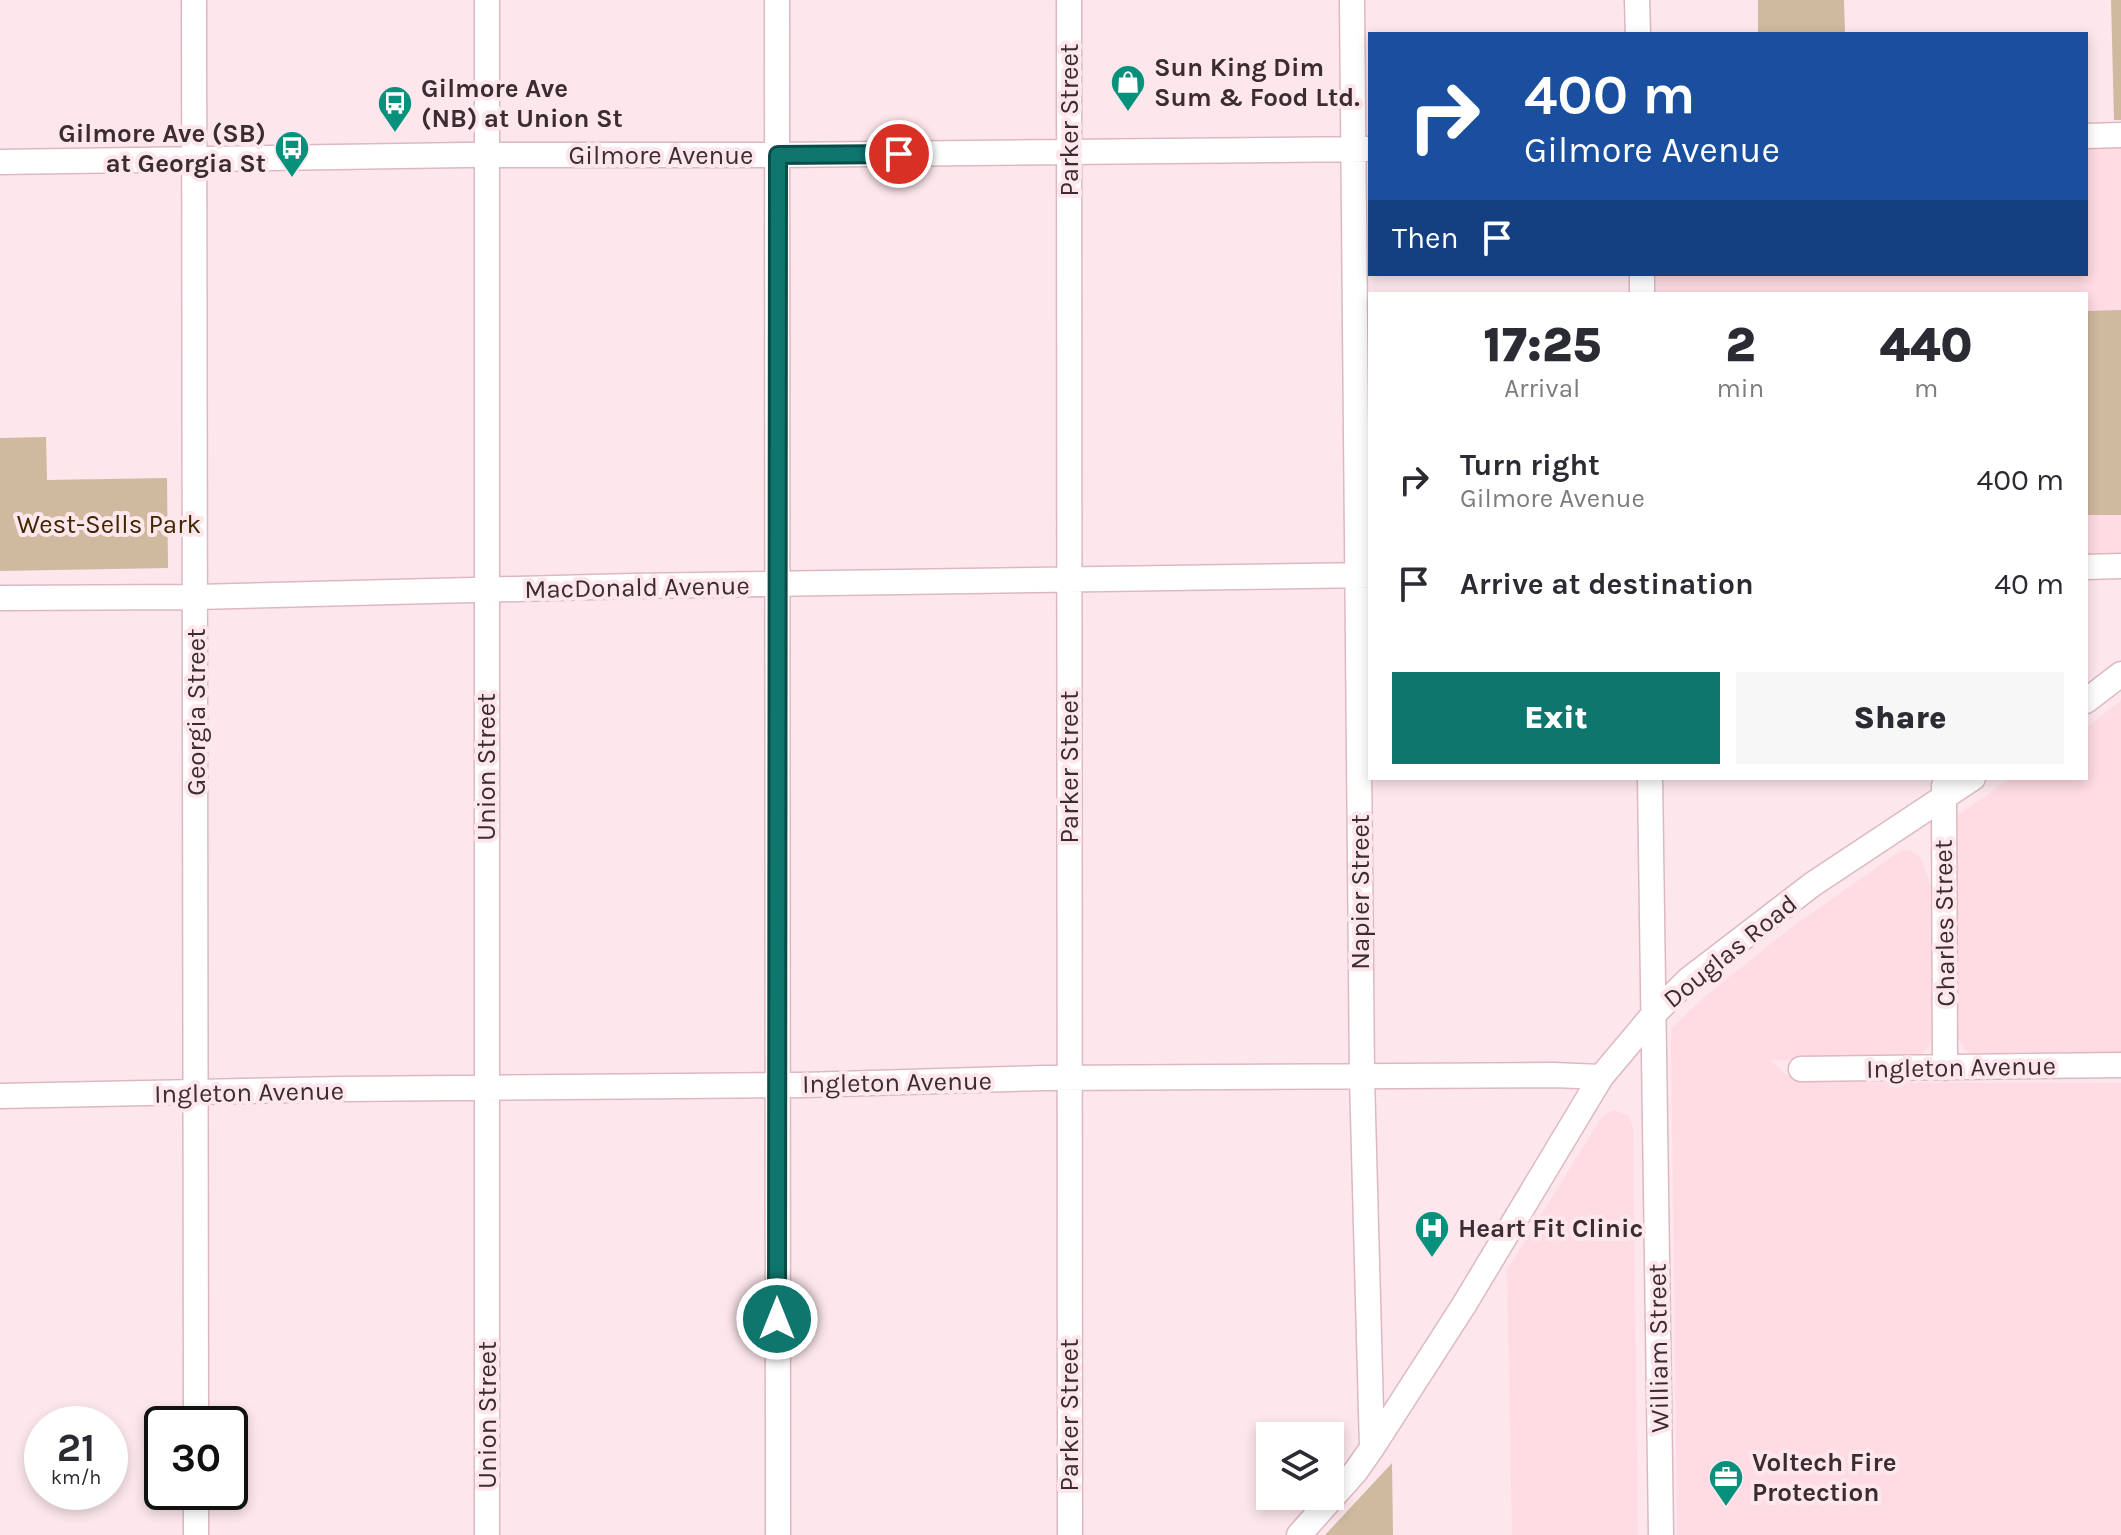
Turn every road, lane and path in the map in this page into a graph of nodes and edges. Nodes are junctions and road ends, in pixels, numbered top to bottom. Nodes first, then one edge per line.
1 (194, 0) edge
2 (487, 0) edge
3 (777, 0) edge
4 (1069, 0) edge
5 (1352, 0) edge
6 (1637, 0) edge
7 (1638, 32) edge
8 (2121, 135) edge
9 (2088, 136) edge
10 (1361, 149) edge
11 (1070, 153) junction
12 (488, 155) junction
13 (778, 155) junction
14 (193, 160) junction
15 (0, 162) edge
16 (2121, 566) edge
17 (2088, 567) edge
18 (1364, 576) edge
19 (1069, 580) junction
20 (779, 584) junction
21 (485, 591) junction
22 (196, 597) junction
23 (0, 598) edge
24 (2121, 674) edge
25 (2088, 699) edge
26 (1650, 780) edge
27 (1967, 780) edge
28 (1944, 788) edge
29 (1653, 1015) junction
30 (2121, 1065) edge
31 (1945, 1068) junction
32 (1801, 1069) dead end
33 (1362, 1077) junction
34 (1601, 1077) junction
35 (1068, 1079) junction
36 (776, 1085) junction
37 (486, 1089) junction
38 (196, 1094) junction
39 (0, 1096) edge
40 (196, 1406) edge
41 (1372, 1448) junction
42 (196, 1510) edge
43 (196, 1535) edge
44 (487, 1535) edge
45 (778, 1535) edge
46 (1070, 1535) edge
47 (1299, 1535) edge
48 (1661, 1535) edge

1 - 14 street, Georgia Street
2 - 12 street, Union Street
3 - 13 street
4 - 11 street, Parker Street
5 - 10 street, Napier Street
6 - 7 street
8 - 9 street
10 - 11 street, Gilmore Avenue
10 - 18 street, Napier Street
11 - 13 street, Gilmore Avenue
11 - 19 street, Parker Street
12 - 13 street, Gilmore Avenue
12 - 14 street, Gilmore Avenue
12 - 21 street, Union Street
13 - 20 street
14 - 15 street, Gilmore Avenue
14 - 22 street, Georgia Street
16 - 17 street
18 - 19 street, MacDonald Avenue
18 - 33 street, Napier Street
19 - 20 street, MacDonald Avenue
19 - 35 street, Parker Street
20 - 21 street, MacDonald Avenue
20 - 36 street
21 - 22 street, MacDonald Avenue
21 - 37 street, Union Street
22 - 23 street, MacDonald Avenue
22 - 38 street, Georgia Street
24 - 25 street
26 - 29 street, William Street
27 - 28 street, Douglas Road
28 - 29 street, Douglas Road
28 - 31 street, Charles Street
29 - 34 street, Douglas Road
29 - 48 street, William Street
30 - 31 street, Ingleton Avenue
31 - 32 street, Ingleton Avenue
33 - 34 street, Ingleton Avenue
33 - 35 street, Ingleton Avenue
33 - 41 street, Napier Street
34 - 41 street, Douglas Road
35 - 36 street, Ingleton Avenue
35 - 46 street, Parker Street
36 - 37 street, Ingleton Avenue
36 - 45 street
37 - 38 street, Ingleton Avenue
37 - 44 street, Union Street
38 - 39 street, Ingleton Avenue
38 - 40 street, Georgia Street
41 - 47 street, Douglas Road
42 - 43 street

